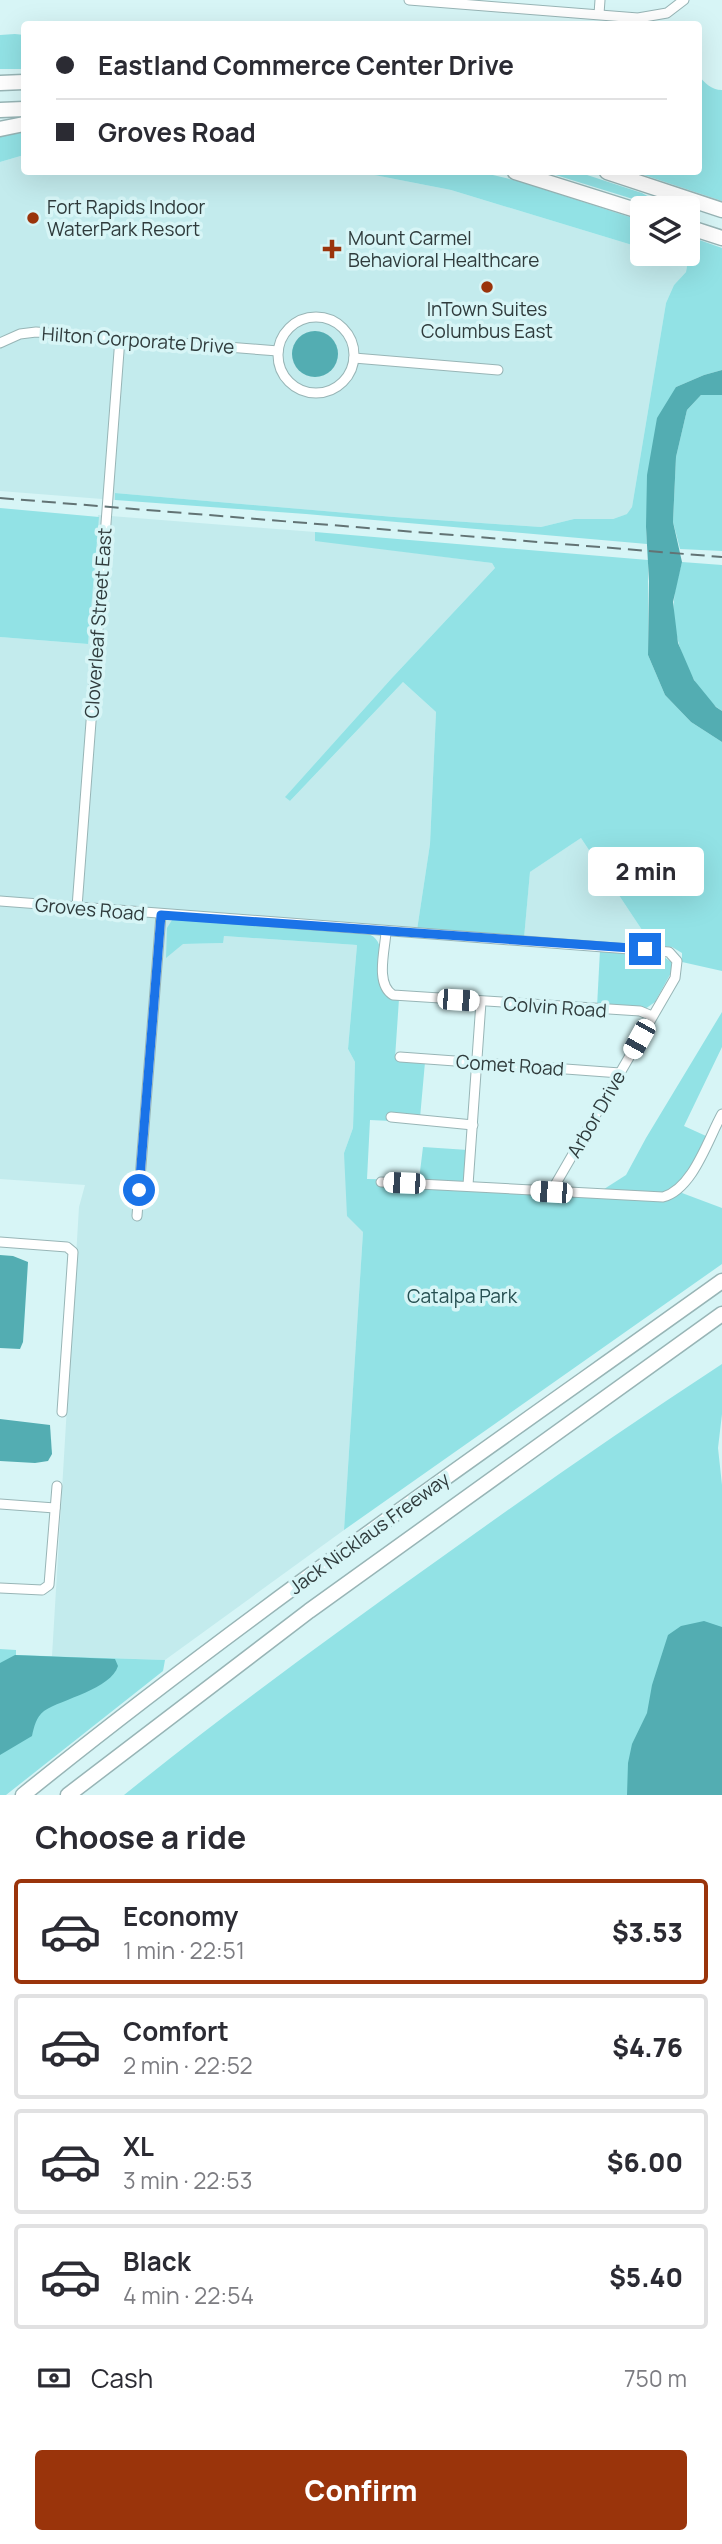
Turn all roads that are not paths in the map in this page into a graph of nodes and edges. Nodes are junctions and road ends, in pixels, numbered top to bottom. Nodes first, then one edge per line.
1 (410, 0) edge
2 (600, 0) edge
3 (684, 0) edge
4 (599, 15) junction
5 (21, 82) edge
6 (0, 83) edge
7 (21, 109) edge
8 (0, 110) edge
9 (21, 125) edge
10 (0, 129) edge
11 (526, 175) edge
12 (616, 175) edge
13 (630, 208) edge
14 (722, 210) edge
15 (700, 231) edge
16 (722, 239) edge
17 (120, 338) junction
18 (0, 343) edge
19 (278, 351) junction
20 (354, 358) junction
21 (498, 370) dead end
22 (0, 901) edge
23 (77, 907) junction
24 (161, 915) junction
25 (386, 932) junction
26 (677, 961) joint
27 (481, 1002) junction
28 (652, 1016) junction
29 (400, 1057) dead end
30 (477, 1063) junction
31 (620, 1073) junction
32 (722, 1114) edge
33 (391, 1117) dead end
34 (473, 1125) junction
35 (381, 1182) dead end
36 (468, 1185) junction
37 (551, 1192) junction
38 (137, 1216) dead end
39 (0, 1242) edge
40 (720, 1283) edge
41 (720, 1315) edge
42 (62, 1412) dead end
43 (57, 1486) dead end
44 (0, 1504) edge
45 (55, 1508) junction
46 (0, 1587) edge
47 (23, 1795) edge
48 (68, 1795) edge

1 - 4 street
2 - 4 street
3 - 4 street
5 - 6 highway
7 - 8 highway
9 - 10 highway
11 - 13 highway
12 - 14 highway
15 - 16 highway
17 - 18 street, Hilton Corporate Drive
17 - 19 street, Hilton Corporate Drive
17 - 23 street, Cloverleaf Street East
19 - 20 street
19 - 20 street
20 - 21 street
22 - 23 street, Groves Road
23 - 24 street, Groves Road
24 - 25 street, Groves Road
24 - 38 street
25 - 26 street, Groves Road
25 - 27 street, Colvin Road
26 - 28 street, Arbor Drive
27 - 28 street, Colvin Road
27 - 30 street
28 - 31 street, Arbor Drive
29 - 30 street, Comet Road
30 - 31 street, Comet Road
30 - 34 street
31 - 37 street, Arbor Drive
32 - 37 street
33 - 34 street
34 - 36 street
35 - 36 street
36 - 37 street
39 - 42 street
40 - 47 highway, Jack Nicklaus Freeway
41 - 48 highway, Jack Nicklaus Freeway
43 - 45 street
44 - 45 street
45 - 46 street

